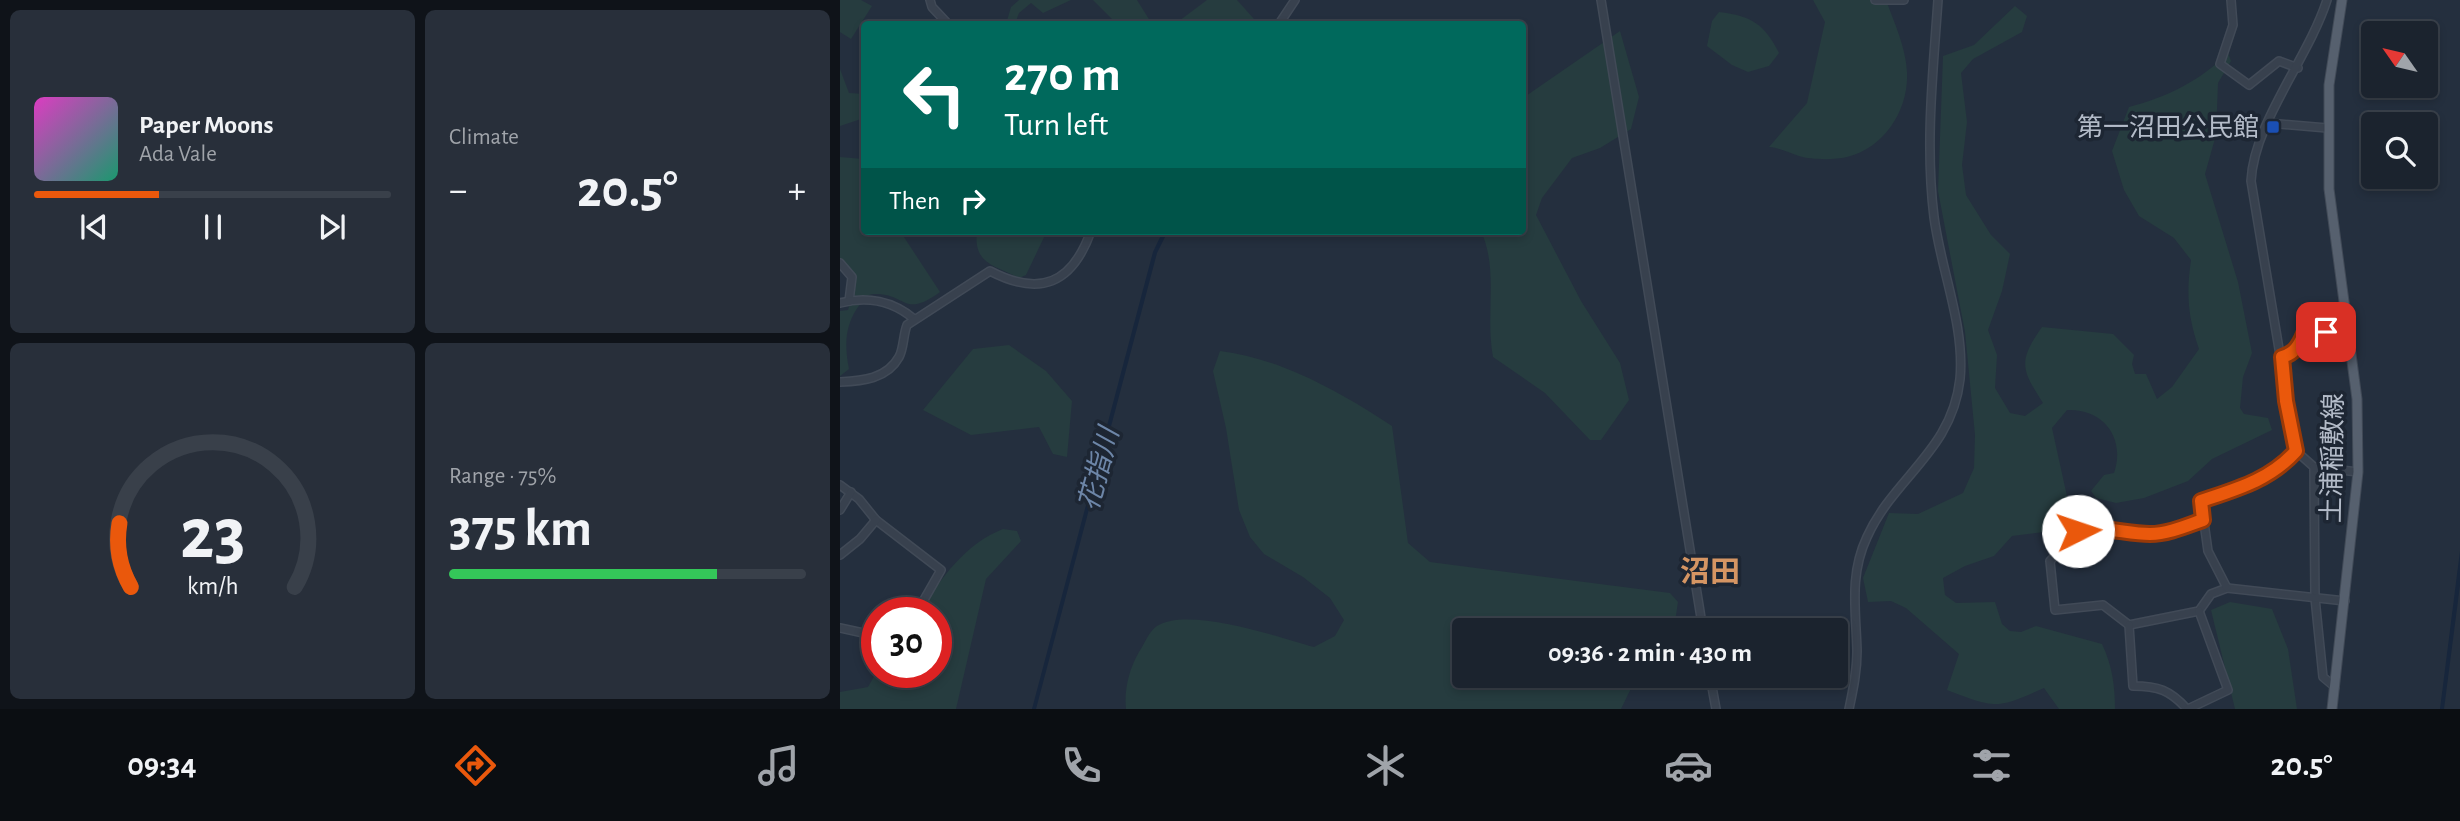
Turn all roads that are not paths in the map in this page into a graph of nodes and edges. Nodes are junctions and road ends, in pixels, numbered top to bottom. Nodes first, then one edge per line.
1 (930, 0) edge
2 (1295, 0) edge
3 (1601, 0) edge
4 (1875, 0) edge
5 (1904, 0) edge
6 (1938, 0) edge
7 (2231, 0) edge
8 (2327, 0) edge
9 (2342, 0) edge
10 (945, 21) edge
11 (1281, 21) edge
12 (2298, 68) junction
13 (2268, 122) junction
14 (2327, 128) junction
15 (1089, 235) edge
16 (840, 263) edge
17 (844, 302) edge
18 (914, 319) junction
19 (2349, 331) junction
20 (2282, 357) junction
21 (840, 382) edge
22 (2296, 451) junction
23 (2314, 467) junction
24 (2358, 472) junction
25 (840, 485) edge
26 (850, 492) junction
27 (840, 510) edge
28 (876, 520) junction
29 (2203, 520) junction
30 (840, 555) edge
31 (2227, 588) junction
32 (926, 597) edge
33 (2315, 598) junction
34 (2345, 601) junction
35 (2199, 611) junction
36 (1701, 618) edge
37 (2129, 625) junction
38 (840, 628) edge
39 (861, 633) edge
40 (2335, 687) junction
41 (1712, 688) edge
42 (1716, 709) edge
43 (1849, 709) edge
44 (2188, 709) edge
45 (2332, 709) edge

1 - 10 street
2 - 11 street
3 - 36 street
4 - 5 street
6 - 43 street
7 - 12 street
8 - 12 street
9 - 14 main road, 土浦稲敷線
12 - 13 street
13 - 14 street
13 - 20 street
14 - 19 main road, 土浦稲敷線
15 - 18 street
16 - 17 street
17 - 18 street
18 - 21 street
19 - 20 street
19 - 24 main road, 土浦稲敷線
20 - 22 street
22 - 23 street
22 - 29 street
23 - 24 street
23 - 33 street
24 - 34 main road, 土浦稲敷線
25 - 26 street
26 - 27 street
26 - 28 street
28 - 30 street
28 - 32 street
29 - 31 street
29 - 37 street
31 - 33 street
31 - 35 street
33 - 34 street
33 - 40 street
34 - 40 main road, 土浦稲敷線
35 - 37 street
35 - 44 street
37 - 44 street
38 - 39 street
40 - 45 main road, 土浦稲敷線
41 - 42 street

